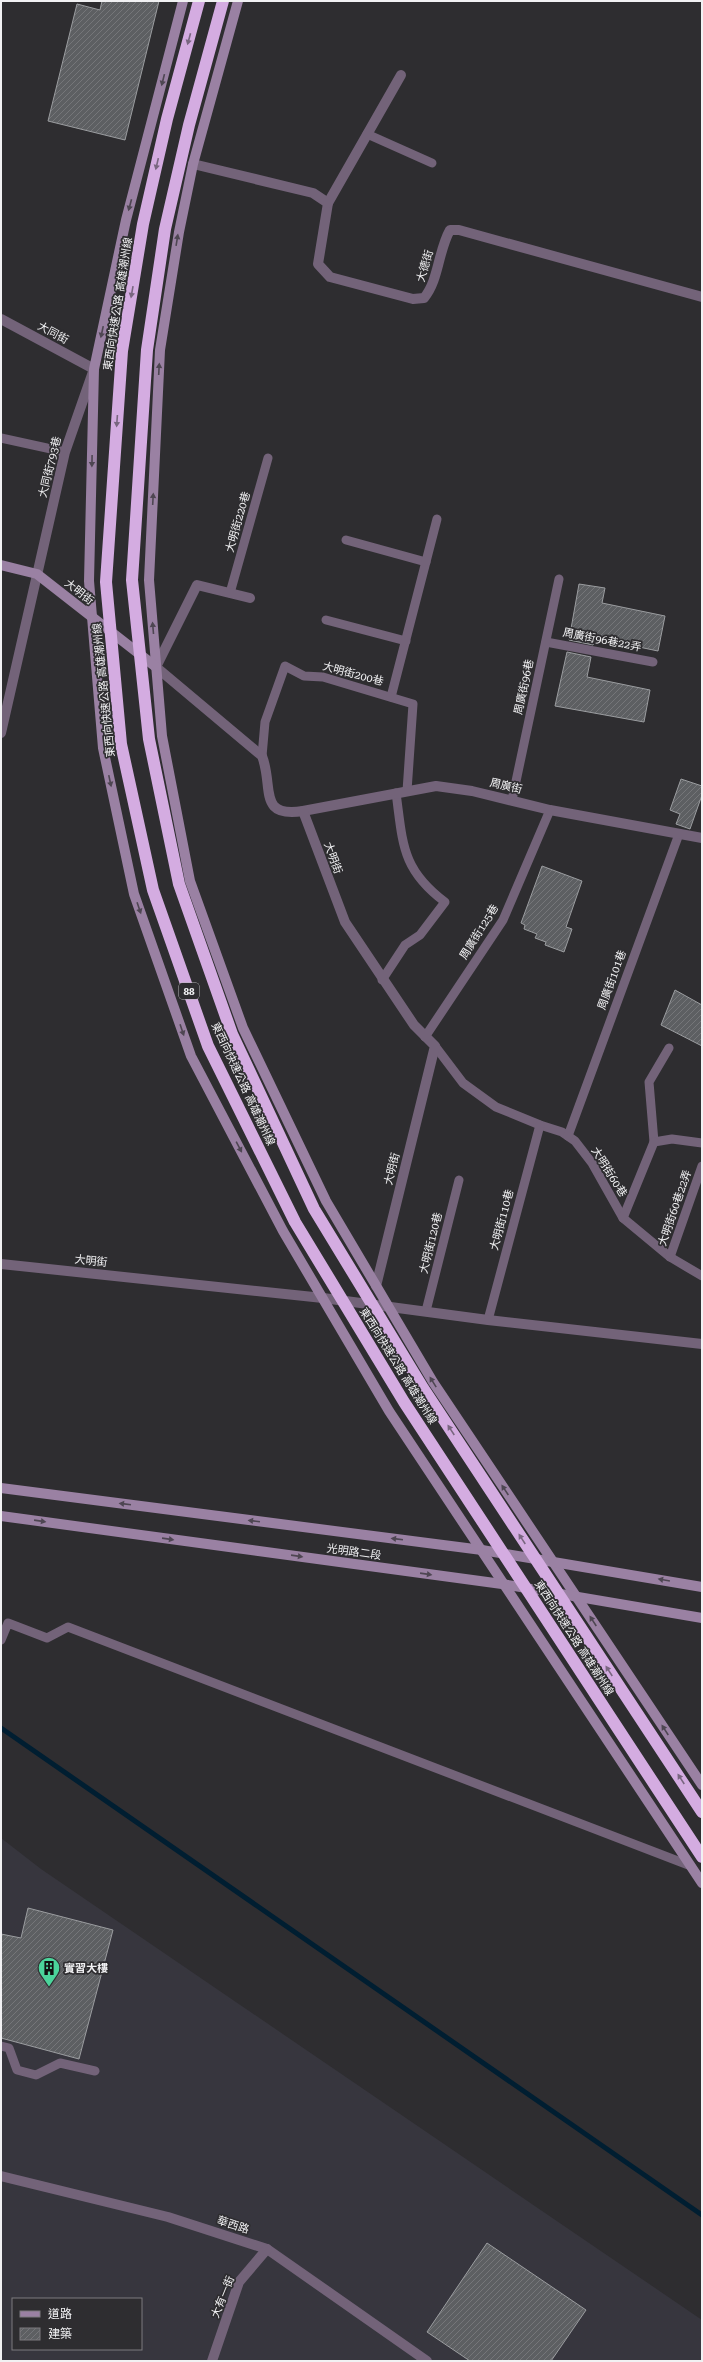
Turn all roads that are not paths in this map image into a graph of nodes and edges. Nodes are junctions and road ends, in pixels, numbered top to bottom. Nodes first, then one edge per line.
1 (183, 1) edge
2 (199, 1) edge
3 (223, 1) edge
4 (238, 1) edge
5 (401, 75) dead end
6 (367, 134) junction
7 (432, 163) dead end
8 (193, 164) junction
9 (328, 203) junction
10 (702, 297) edge
11 (1, 319) edge
12 (94, 369) junction
13 (1, 438) edge
14 (65, 452) junction
15 (268, 458) dead end
16 (438, 518) dead end
17 (346, 540) dead end
18 (426, 562) junction
19 (1, 564) edge
20 (37, 574) junction
21 (559, 579) dead end
22 (230, 593) junction
23 (250, 598) dead end
24 (92, 617) junction
25 (326, 620) dead end
26 (406, 641) junction
27 (546, 642) junction
28 (653, 662) dead end
29 (156, 667) junction
30 (391, 697) junction
31 (1, 733) edge
32 (262, 756) junction
33 (407, 791) junction
34 (396, 793) junction
35 (512, 800) junction
36 (550, 810) junction
37 (303, 811) junction
38 (679, 834) junction
39 (702, 838) edge
40 (382, 980) junction
41 (425, 1037) junction
42 (435, 1046) junction
43 (669, 1048) dead end
44 (540, 1125) junction
45 (568, 1136) junction
46 (654, 1142) junction
47 (702, 1143) edge
48 (702, 1166) edge
49 (459, 1180) dead end
50 (623, 1218) junction
51 (670, 1257) junction
52 (1, 1264) edge
53 (702, 1276) edge
54 (376, 1286) junction
55 (323, 1298) junction
56 (388, 1306) junction
57 (426, 1311) junction
58 (488, 1320) junction
59 (702, 1344) edge
60 (1, 1488) edge
61 (1, 1516) edge
62 (482, 1550) junction
63 (553, 1561) junction
64 (502, 1584) junction
65 (702, 1587) edge
66 (578, 1598) junction
67 (702, 1618) edge
68 (1, 1640) edge
69 (702, 1786) edge
70 (702, 1812) edge
71 (702, 1857) edge
72 (691, 1866) junction
73 (702, 1871) edge
74 (702, 1883) edge
75 (1, 2046) edge
76 (95, 2072) dead end
77 (1, 2176) edge
78 (267, 2249) junction
79 (212, 2361) edge
80 (427, 2361) edge

1 -> 12 main road
2 -> 71 highway, 東西向快速公路 高雄潮州線 / 88
70 -> 3 highway, 東西向快速公路 高雄潮州線 / 88
4 - 8 main road
5 - 6 street
6 - 7 lane
6 - 9 street
8 - 9 street
29 -> 8 main road
9 - 10 street, 大德街
11 - 12 street, 大同街
12 - 14 street, 大同街793巷
12 -> 24 main road
13 - 14 lane
14 - 20 street, 大同街793巷
15 - 22 lane, 大明街220巷
16 - 18 lane, 大明街200巷
17 - 18 lane
18 - 26 lane, 大明街200巷
19 - 20 main road, 大明街
20 - 24 main road, 大明街
20 - 31 street, 大同街793巷
21 - 27 lane, 周廣街96巷
22 - 23 street
22 - 29 street
24 - 29 main road, 大明街
24 -> 55 main road
25 - 26 lane
26 - 30 lane, 大明街200巷
27 - 28 lane, 周廣街96巷22弄
27 - 35 lane, 周廣街96巷
29 - 32 street, 大明街
29 - 54 main road
30 - 32 lane, 大明街200巷
30 - 33 lane, 大明街200巷
32 - 37 street
33 - 34 street, 周廣街
33 - 35 street, 周廣街
34 - 37 street, 周廣街
34 - 40 lane
35 - 36 street, 周廣街
36 - 38 street, 周廣街
36 - 41 lane, 周廣街125巷
37 - 40 street, 大明街
38 - 39 street, 周廣街
38 - 45 lane, 周廣街101巷
40 - 41 street, 大明街
41 - 42 street, 大明街
42 - 44 lane, 大明街60巷
42 - 54 street, 大明街
43 - 46 lane
44 - 45 lane, 大明街60巷
44 - 58 lane, 大明街110巷
45 - 50 lane, 大明街60巷
46 - 47 lane
46 - 50 lane
48 - 51 lane, 大明街60巷22弄
49 - 57 lane, 大明街120巷
50 - 51 lane, 大明街60巷
51 - 53 lane, 大明街60巷
52 - 55 street, 大明街
54 - 56 main road
55 - 56 street, 大明街
55 - 62 main road
56 - 57 street, 大明街
63 -> 56 main road
57 - 58 street, 大明街
58 - 59 street, 大明街
62 -> 60 main road, 光明路二段
61 -> 64 main road, 光明路二段
62 - 63 main road, 光明路二段
62 - 64 main road
65 -> 63 main road, 光明路二段
63 - 66 main road
64 - 66 main road, 光明路二段
64 - 72 main road
66 - 67 main road, 光明路二段
69 -> 66 main road
68 - 72 lane
72 - 73 main road
72 - 74 main road
75 - 76 lane
77 - 78 street, 華西路
78 - 79 street, 大有一街
78 - 80 street, 華西路

